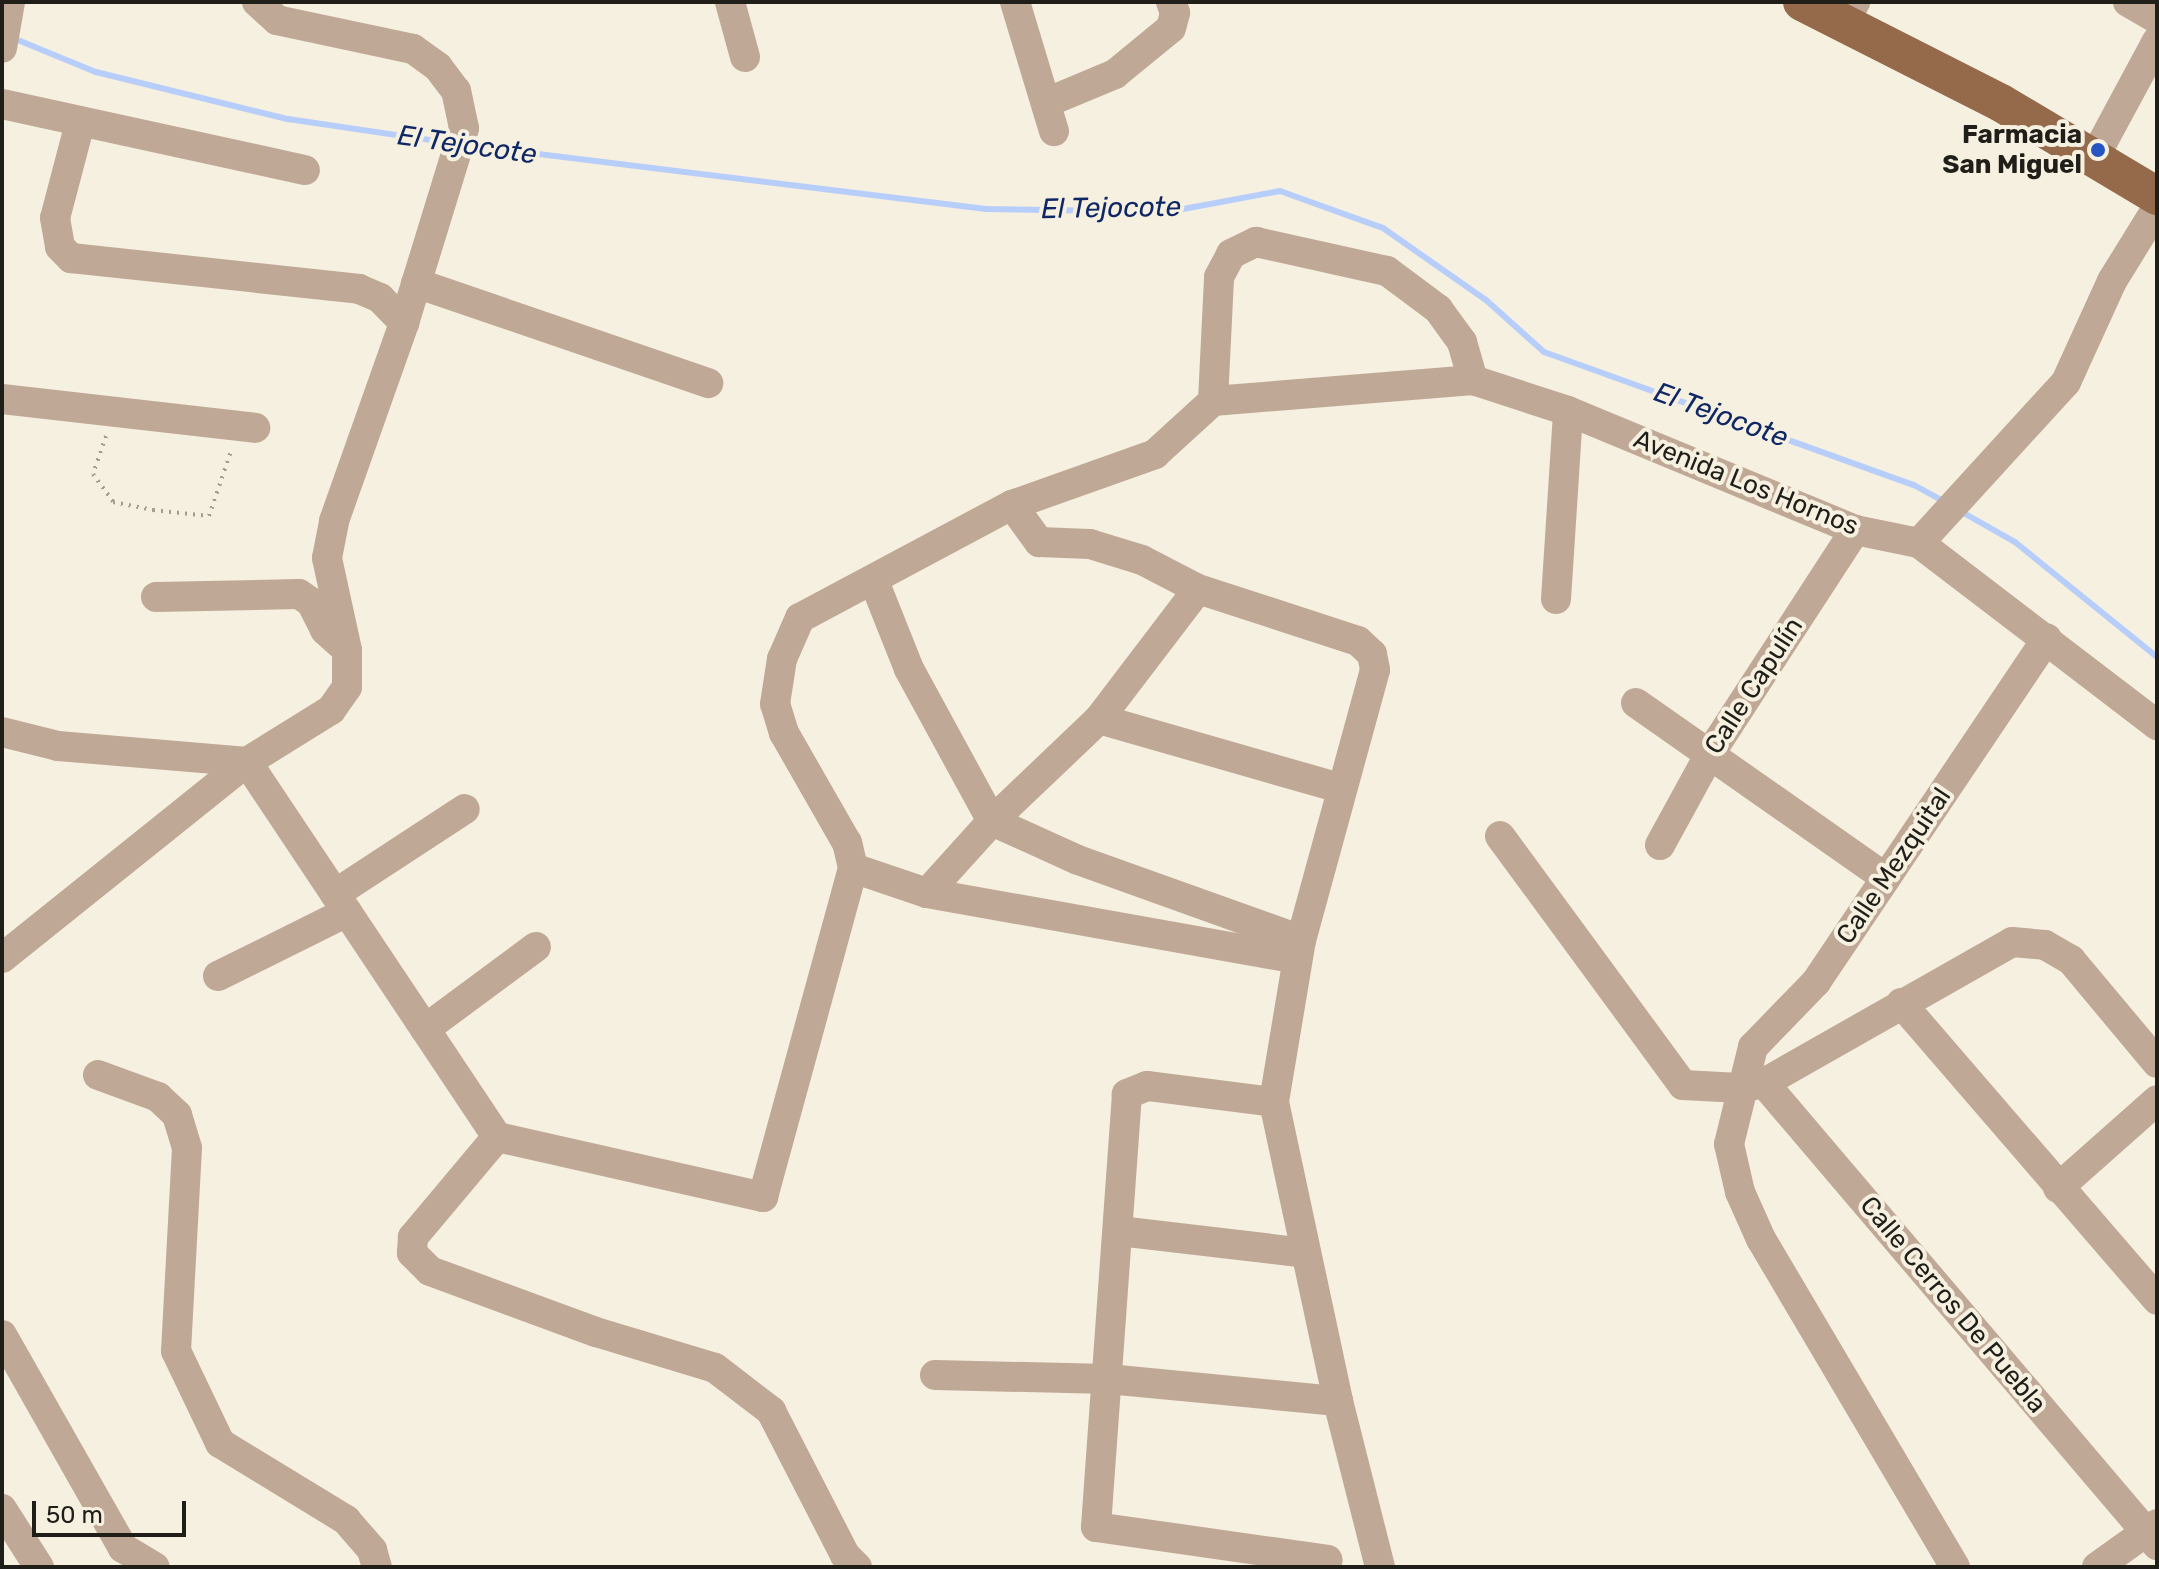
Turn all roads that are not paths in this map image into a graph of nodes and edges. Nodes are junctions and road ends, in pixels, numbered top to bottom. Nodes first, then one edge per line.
1 (257, 2) edge
2 (730, 2) edge
3 (1015, 2) edge
4 (1171, 2) edge
5 (1802, 2) edge
6 (2128, 2) edge
7 (1850, 13) edge
8 (2157, 19) edge
9 (2157, 41) edge
10 (745, 57) dead end
11 (2, 104) edge
12 (80, 123) junction
13 (2094, 158) junction
14 (305, 170) dead end
15 (2157, 196) edge
16 (2157, 208) edge
17 (416, 283) junction
18 (404, 323) junction
19 (1473, 380) junction
20 (708, 383) dead end
21 (2, 399) edge
22 (1213, 401) junction
23 (1568, 411) junction
24 (247, 427) road end
25 (1012, 505) junction
26 (1855, 530) junction
27 (1919, 543) junction
28 (874, 581) junction
29 (1198, 589) junction
30 (156, 597) dead end
31 (1556, 599) dead end
32 (2047, 638) junction
33 (347, 650) junction
34 (1636, 703) dead end
35 (1099, 719) junction
36 (2157, 725) edge
37 (2, 732) edge
38 (1711, 752) junction
39 (247, 762) junction
40 (1339, 788) junction
41 (465, 809) dead end
42 (992, 821) junction
43 (1500, 836) dead end
44 (1660, 845) dead end
45 (853, 868) junction
46 (1886, 878) junction
47 (927, 893) junction
48 (341, 903) junction
49 (536, 947) dead end
50 (1299, 949) junction
51 (2, 958) edge
52 (218, 976) dead end
53 (1901, 1003) junction
54 (425, 1029) junction
55 (2157, 1063) edge
56 (98, 1075) dead end
57 (1752, 1086) junction
58 (2157, 1100) edge
59 (1274, 1102) junction
60 (497, 1137) junction
61 (2058, 1188) junction
62 (1119, 1231) junction
63 (1305, 1253) junction
64 (2157, 1300) edge
65 (2, 1335) edge
66 (935, 1375) dead end
67 (1108, 1379) junction
68 (1338, 1401) junction
69 (2, 1509) edge
70 (1369, 1530) junction
71 (2153, 1533) edge
72 (1327, 1564) edge
73 (39, 1567) edge
74 (155, 1567) edge
75 (377, 1567) edge
76 (857, 1567) edge
77 (1380, 1567) edge
78 (1955, 1567) edge
79 (2097, 1567) edge

1 - 17 street
2 - 10 street
3 - 4 street
5 - 7 main road
6 - 8 street
7 - 13 main road
9 - 13 street
11 - 12 street
12 - 14 street
12 - 18 street
13 - 15 main road
16 - 27 street
17 - 18 street
17 - 20 street
18 - 33 street
19 - 22 street
19 - 22 street
19 - 23 street, Avenida Los Hornos
21 - 24 street
22 - 25 street
23 - 26 street, Avenida Los Hornos
23 - 31 street
25 - 28 street
25 - 29 street
26 - 27 street, Avenida Los Hornos
26 - 38 street, Calle Capulín
27 - 32 street, Avenida Los Hornos
28 - 42 street
28 - 45 street
29 - 35 street
29 - 40 street
30 - 33 street
32 - 36 street, Avenida Los Hornos
32 - 46 street, Calle Mezquital
33 - 39 street
34 - 38 street
35 - 40 street
35 - 42 street
37 - 39 street
38 - 44 street, Calle Capulín
38 - 46 street
39 - 48 street
39 - 51 street
40 - 50 street
41 - 48 street
42 - 47 street
42 - 50 street
43 - 57 street
45 - 47 street
45 - 60 street
46 - 57 street, Calle Mezquital
47 - 50 street
48 - 52 street
48 - 54 street
49 - 54 street
50 - 59 street
53 - 55 street
53 - 57 street
53 - 61 street
54 - 60 street
56 - 75 street
57 - 71 street, Calle Cerros De Puebla
57 - 78 street, Calle Mezquital
58 - 61 street
59 - 62 street
59 - 63 street
60 - 76 street
61 - 64 street
62 - 63 street
62 - 67 street
63 - 68 street
65 - 74 street
66 - 67 street
67 - 68 street
67 - 72 street
68 - 70 street
69 - 73 street
70 - 72 street
70 - 77 street
71 - 79 street

